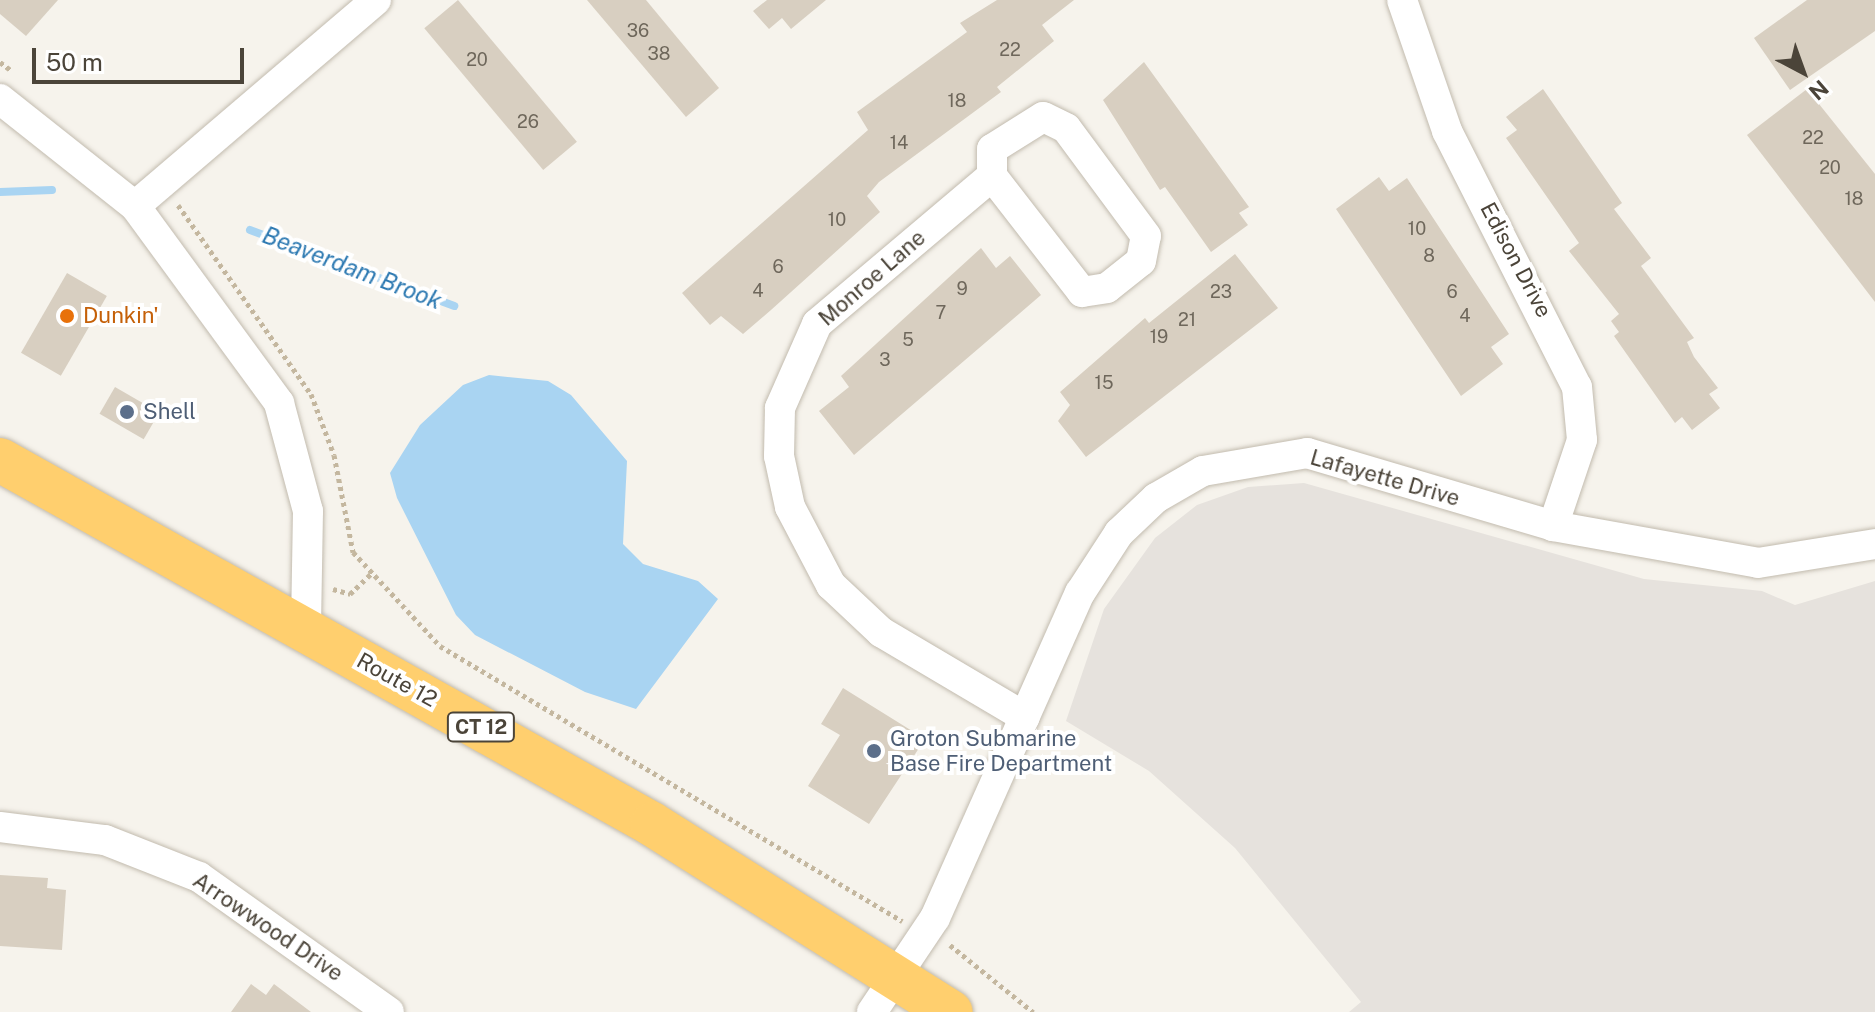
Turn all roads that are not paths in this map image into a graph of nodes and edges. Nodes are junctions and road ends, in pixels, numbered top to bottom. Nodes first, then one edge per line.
1 (376, 0) edge
2 (1402, 0) edge
3 (0, 99) edge
4 (992, 176) junction
5 (135, 206) junction
6 (0, 460) edge
7 (1553, 526) junction
8 (1875, 544) edge
9 (306, 630) junction
10 (1025, 717) junction
11 (0, 827) edge
12 (897, 976) junction
13 (389, 1012) edge
14 (872, 1012) edge
15 (951, 1012) edge

1 - 5 street
2 - 7 street, Edison Drive
3 - 5 street
4 - 4 street
4 - 10 street, Monroe Lane
5 - 9 street
6 - 9 highway, Route 12 / CT 12
7 - 8 street, Lafayette Drive
7 - 10 street, Lafayette Drive
9 - 12 highway, Route 12 / CT 12
10 - 12 street, Lafayette Drive
11 - 13 street, Arrowwood Drive
12 - 14 street, Lafayette Drive
12 - 15 highway, Route 12 / CT 12

